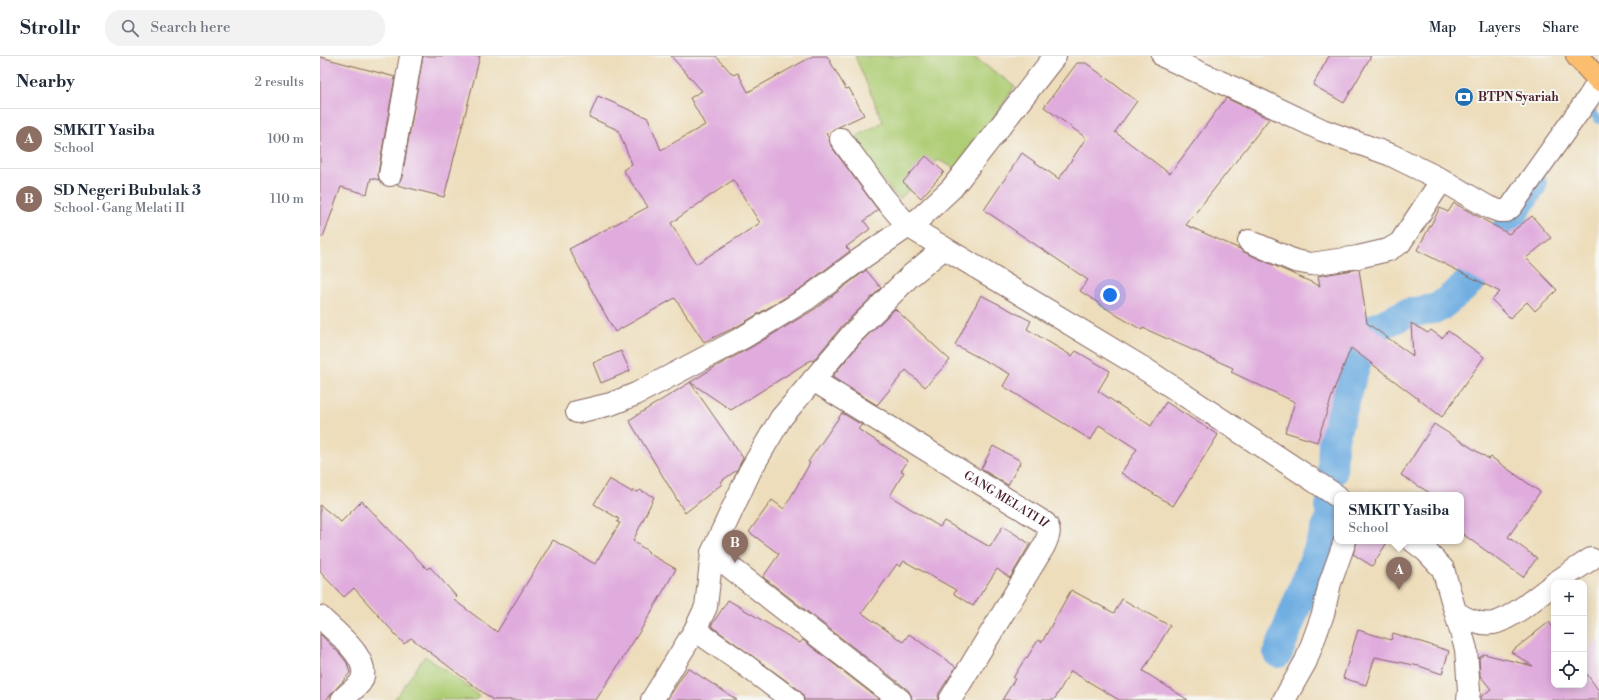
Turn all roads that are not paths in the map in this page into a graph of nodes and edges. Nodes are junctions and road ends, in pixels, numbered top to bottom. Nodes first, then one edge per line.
1 (411, 56) edge
2 (1055, 56) edge
3 (1163, 56) edge
4 (1577, 56) edge
5 (1599, 81) edge
6 (841, 139) dead end
7 (390, 175) dead end
8 (1442, 180) junction
9 (908, 226) junction
10 (1249, 241) dead end
11 (943, 249) junction
12 (813, 380) junction
13 (577, 412) dead end
14 (1334, 494) edge
15 (1344, 544) edge
16 (1417, 544) edge
17 (712, 553) junction
18 (1591, 558) dead end
19 (1561, 580) edge
20 (1551, 587) edge
21 (1457, 614) junction
22 (320, 617) edge
23 (694, 630) junction
24 (342, 700) edge
25 (652, 700) edge
26 (792, 700) edge
27 (900, 700) edge
28 (950, 700) edge
29 (1284, 700) edge
30 (1468, 700) edge

1 - 7 street
2 - 9 street
3 - 8 street
4 - 5 highway
5 - 8 street
6 - 9 street
8 - 10 street
9 - 11 street
9 - 13 street
11 - 12 street
11 - 14 street
12 - 17 street
12 - 28 street, GANG MELATI II
15 - 29 street
16 - 21 street
17 - 23 street
17 - 27 street
18 - 19 street
20 - 21 street
21 - 30 street
22 - 24 street
23 - 25 street
23 - 26 street

